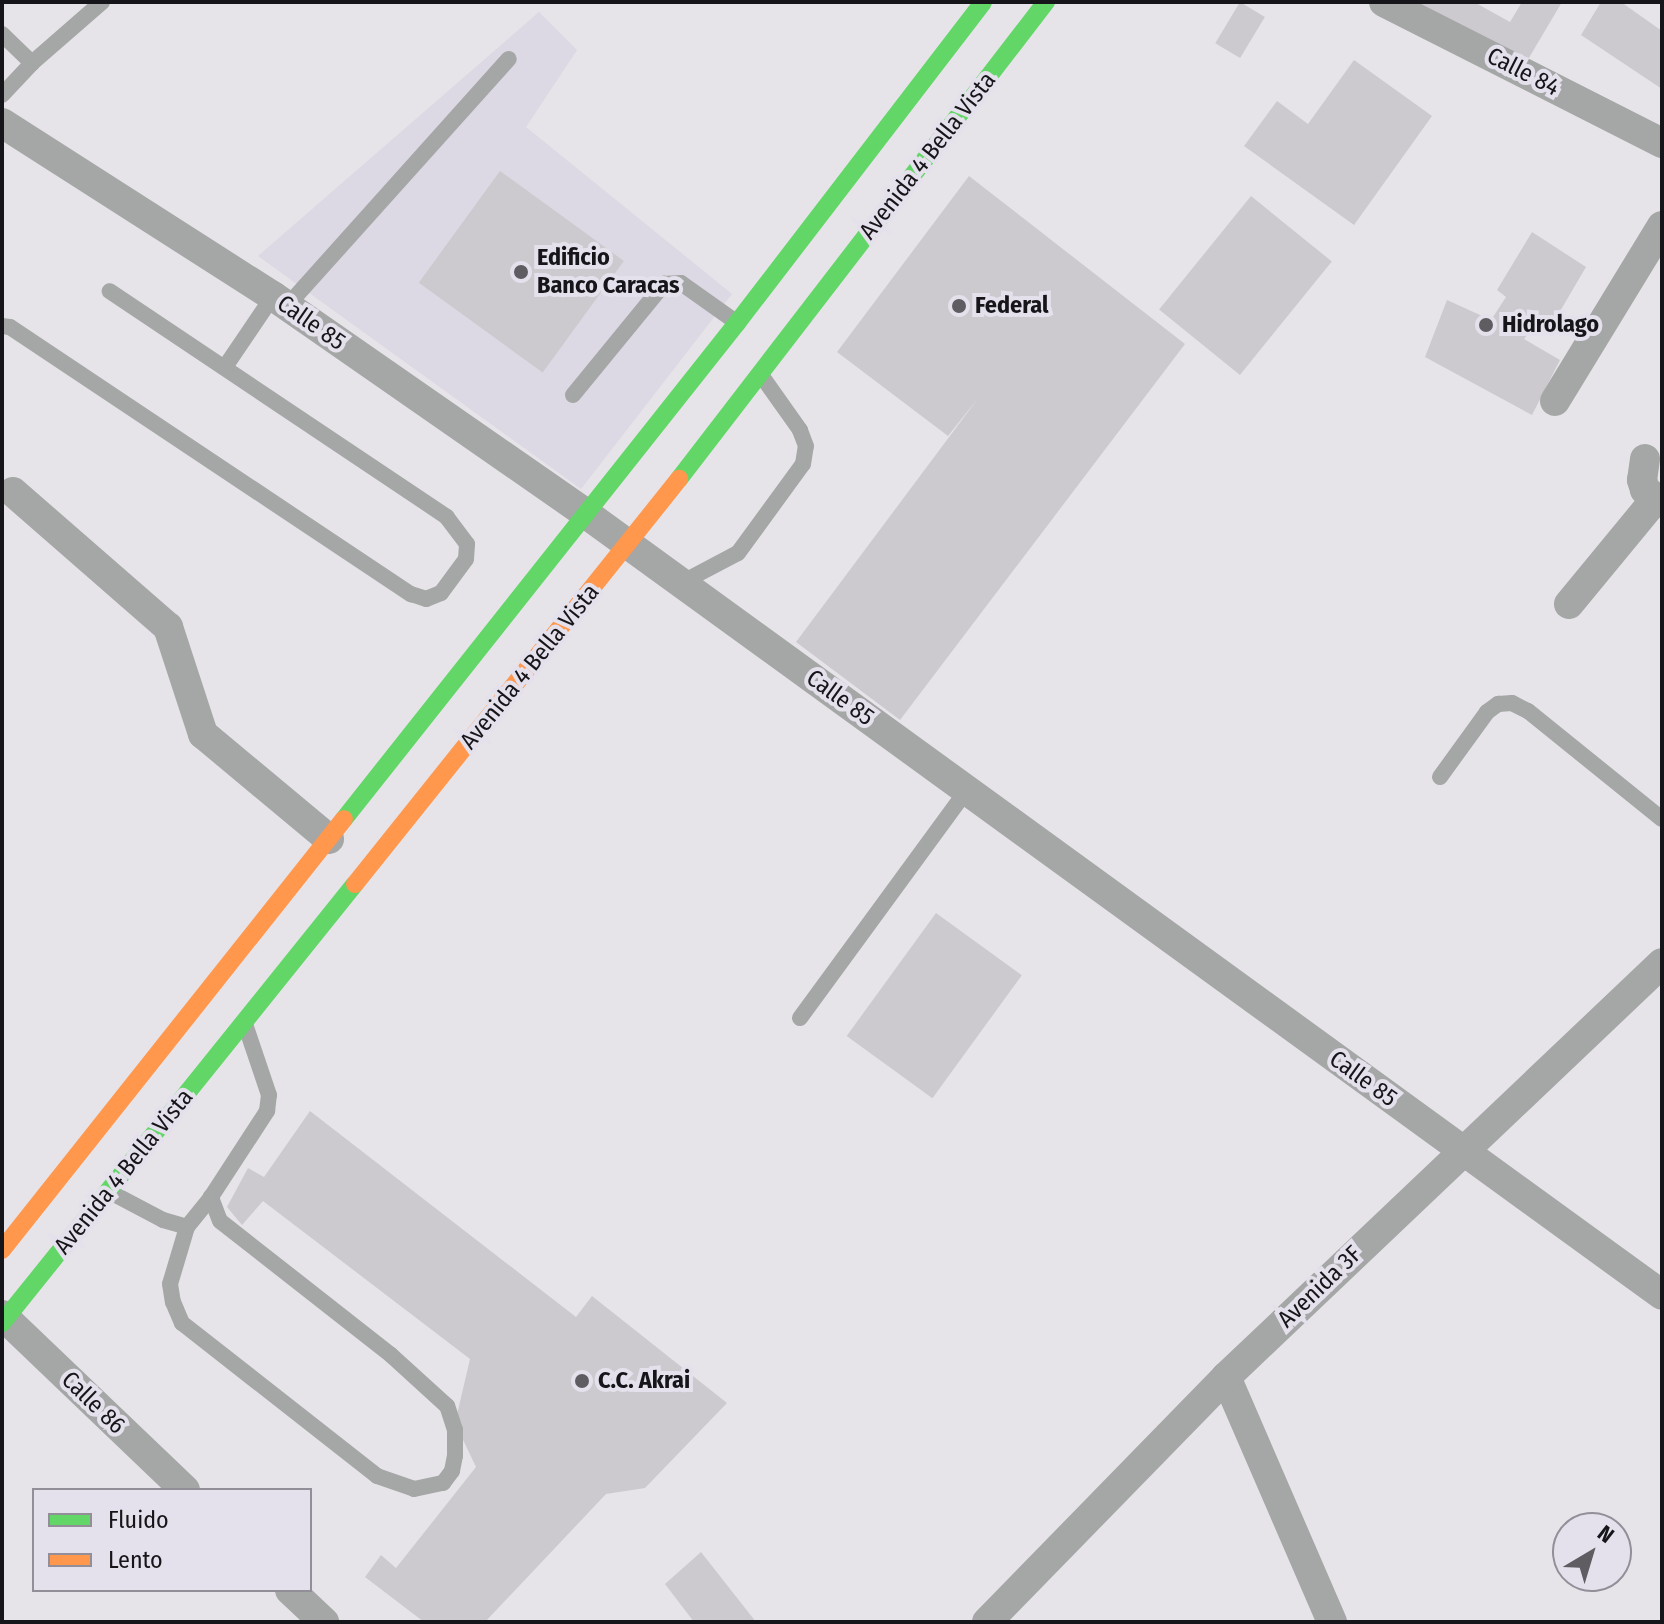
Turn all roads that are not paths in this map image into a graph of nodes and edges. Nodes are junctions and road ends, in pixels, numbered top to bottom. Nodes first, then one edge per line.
1 (102, 2) edge
2 (983, 2) edge
3 (1046, 2) edge
4 (1384, 2) edge
5 (2, 34) edge
6 (509, 59) dead end
7 (32, 63) junction
8 (2, 95) edge
9 (2, 123) edge
10 (1662, 143) edge
11 (1660, 234) edge
12 (110, 291) dead end
13 (280, 301) junction
14 (737, 323) junction
15 (2, 326) edge
16 (225, 367) junction
17 (760, 374) junction
18 (573, 395) dead end
19 (1555, 401) dead end
20 (1645, 459) dead end
21 (13, 492) dead end
22 (1658, 502) edge
23 (585, 513) junction
24 (629, 544) junction
25 (681, 583) junction
26 (1569, 604) dead end
27 (1440, 777) dead end
28 (967, 790) junction
29 (1662, 819) edge
30 (329, 839) junction
31 (1662, 963) edge
32 (800, 1018) dead end
33 (244, 1022) junction
34 (1462, 1151) junction
35 (109, 1191) junction
36 (211, 1197) junction
37 (187, 1227) junction
38 (2, 1250) edge
39 (1662, 1295) edge
40 (3, 1319) edge
41 (1226, 1377) junction
42 (183, 1488) edge
43 (292, 1592) edge
44 (324, 1622) edge
45 (987, 1622) edge
46 (1332, 1622) edge

1 - 7 lane
2 - 14 street, Avenida 4 Bella Vista
3 - 17 street, Avenida 4 Bella Vista
4 - 10 street, Calle 84
5 - 7 lane
6 - 13 lane
7 - 8 lane
9 - 13 street, Calle 85
11 - 19 street
12 - 16 lane
13 - 16 lane
13 - 23 street, Calle 85
14 - 18 lane
14 - 23 street, Avenida 4 Bella Vista
15 - 16 lane
17 - 24 street, Avenida 4 Bella Vista
17 - 25 lane
20 - 22 street
21 - 30 street
22 - 26 street
23 - 24 street, Calle 85
23 - 30 street, Avenida 4 Bella Vista
24 - 25 street, Calle 85
24 - 33 street, Avenida 4 Bella Vista
25 - 28 street, Calle 85
27 - 29 lane
28 - 32 lane
28 - 34 street, Calle 85
30 - 38 street, Avenida 4 Bella Vista
31 - 34 street, Avenida 3F
33 - 35 street, Avenida 4 Bella Vista
33 - 36 lane
34 - 39 street, Calle 85
34 - 41 street, Avenida 3F
35 - 37 lane
35 - 40 street, Avenida 4 Bella Vista
36 - 37 lane
36 - 37 lane
40 - 42 street, Calle 86
41 - 45 street, Avenida 3F
41 - 46 street
43 - 44 street

